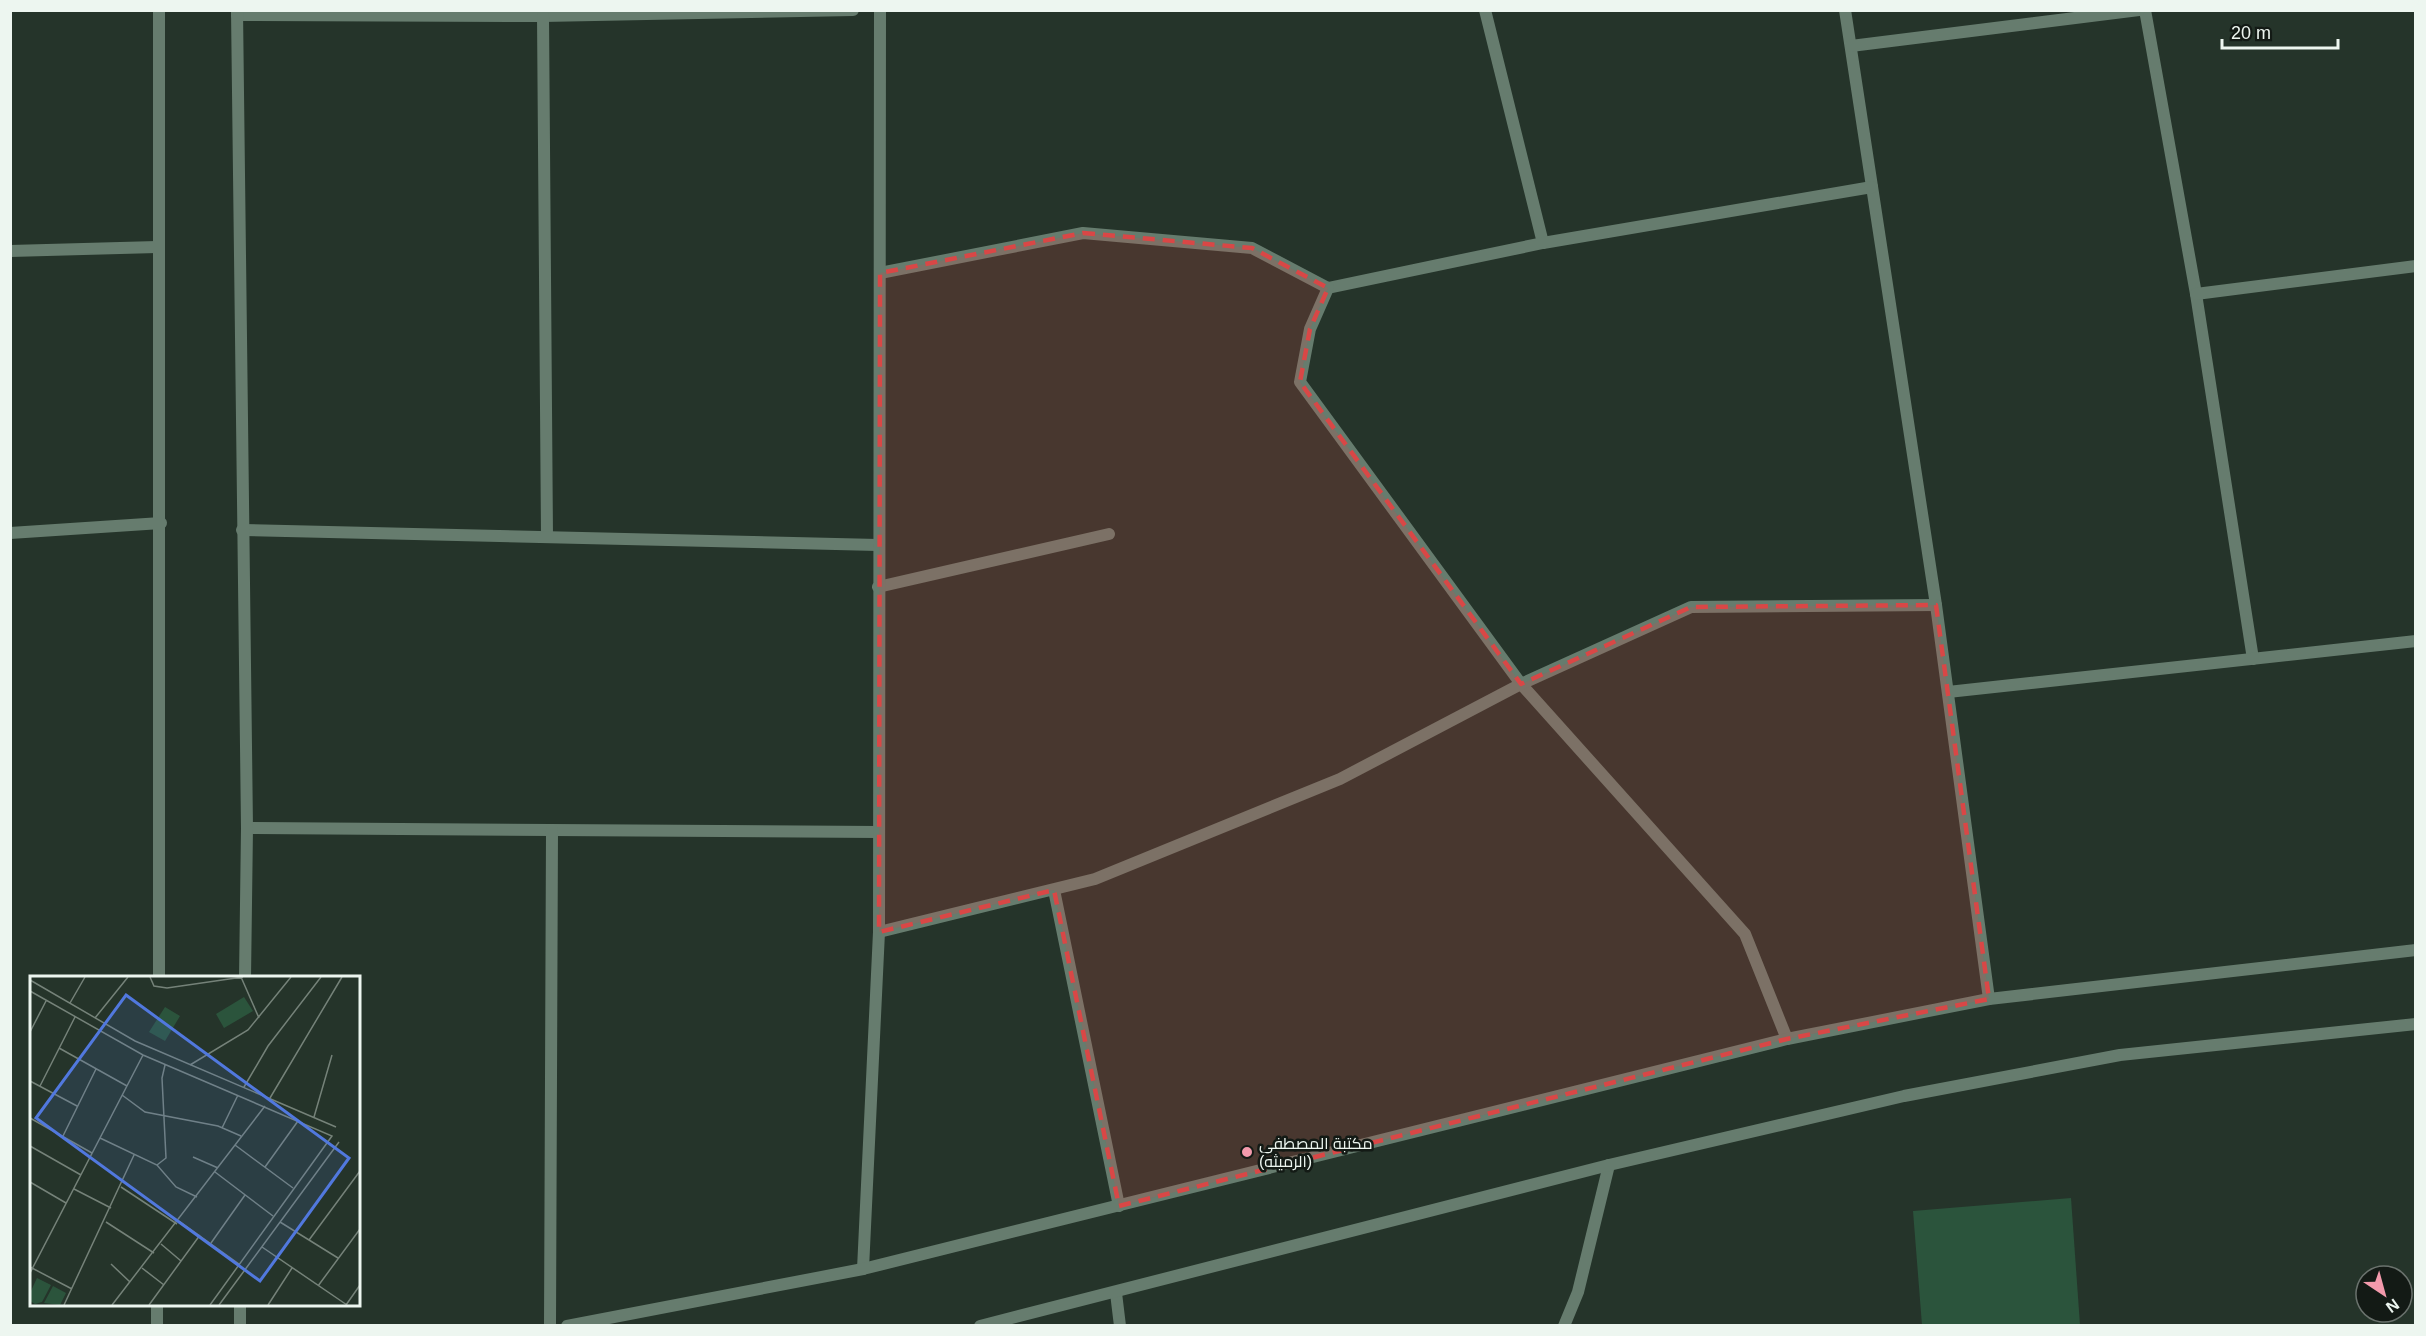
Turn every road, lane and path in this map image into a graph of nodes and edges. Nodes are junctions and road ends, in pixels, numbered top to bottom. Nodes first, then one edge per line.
1 (159, 10) edge
2 (853, 10) edge
3 (880, 10) edge
4 (1485, 10) edge
5 (1845, 10) edge
6 (2139, 10) edge
7 (2145, 10) edge
8 (237, 13) edge
9 (661, 13) edge
10 (543, 16) junction
11 (1851, 46) junction
12 (1872, 187) junction
13 (1543, 243) junction
14 (157, 248) junction
15 (10, 251) edge
16 (2415, 266) edge
17 (880, 273) junction
18 (1328, 288) junction
19 (2196, 294) junction
20 (161, 523) junction
21 (242, 530) junction
22 (10, 533) edge
23 (1109, 534) dead end
24 (547, 537) junction
25 (878, 545) junction
26 (878, 587) junction
27 (1936, 605) junction
28 (2415, 641) edge
29 (2253, 659) junction
30 (1521, 684) junction
31 (1948, 692) junction
32 (247, 828) junction
33 (552, 830) junction
34 (879, 832) junction
35 (1054, 890) junction
36 (879, 932) junction
37 (2415, 950) edge
38 (159, 976) edge
39 (245, 976) edge
40 (1989, 999) junction
41 (2415, 1024) edge
42 (1787, 1040) junction
43 (1609, 1165) junction
44 (1119, 1206) junction
45 (863, 1269) junction
46 (1116, 1293) junction
47 (157, 1306) edge
48 (240, 1306) edge
49 (157, 1326) edge
50 (240, 1326) edge
51 (550, 1326) edge
52 (567, 1326) edge
53 (980, 1326) edge
54 (1120, 1326) edge
55 (1564, 1326) edge

1 - 14 street
2 - 9 street
3 - 17 street
4 - 13 street
5 - 11 street
6 - 11 street
7 - 19 street
8 - 10 street
8 - 21 street
9 - 10 street
10 - 24 street
11 - 12 street
12 - 13 street
12 - 27 street
13 - 18 street
14 - 15 street
14 - 20 street
16 - 19 street
17 - 18 street
17 - 25 street
18 - 30 street
19 - 29 street
20 - 22 street
20 - 38 street
21 - 24 street
21 - 32 street
23 - 26 street
24 - 25 street
25 - 26 street
26 - 34 street
27 - 30 street
27 - 31 street
28 - 29 street
29 - 31 street
30 - 35 street
30 - 42 street
31 - 40 street
32 - 33 street
32 - 39 street
33 - 34 street
33 - 51 street
34 - 36 street
35 - 36 street
35 - 44 street
36 - 45 street
37 - 40 street
40 - 42 street
41 - 43 street
42 - 44 street
43 - 46 street
43 - 55 street
44 - 45 street
45 - 52 street
46 - 53 street
46 - 54 street
47 - 49 street
48 - 50 street

